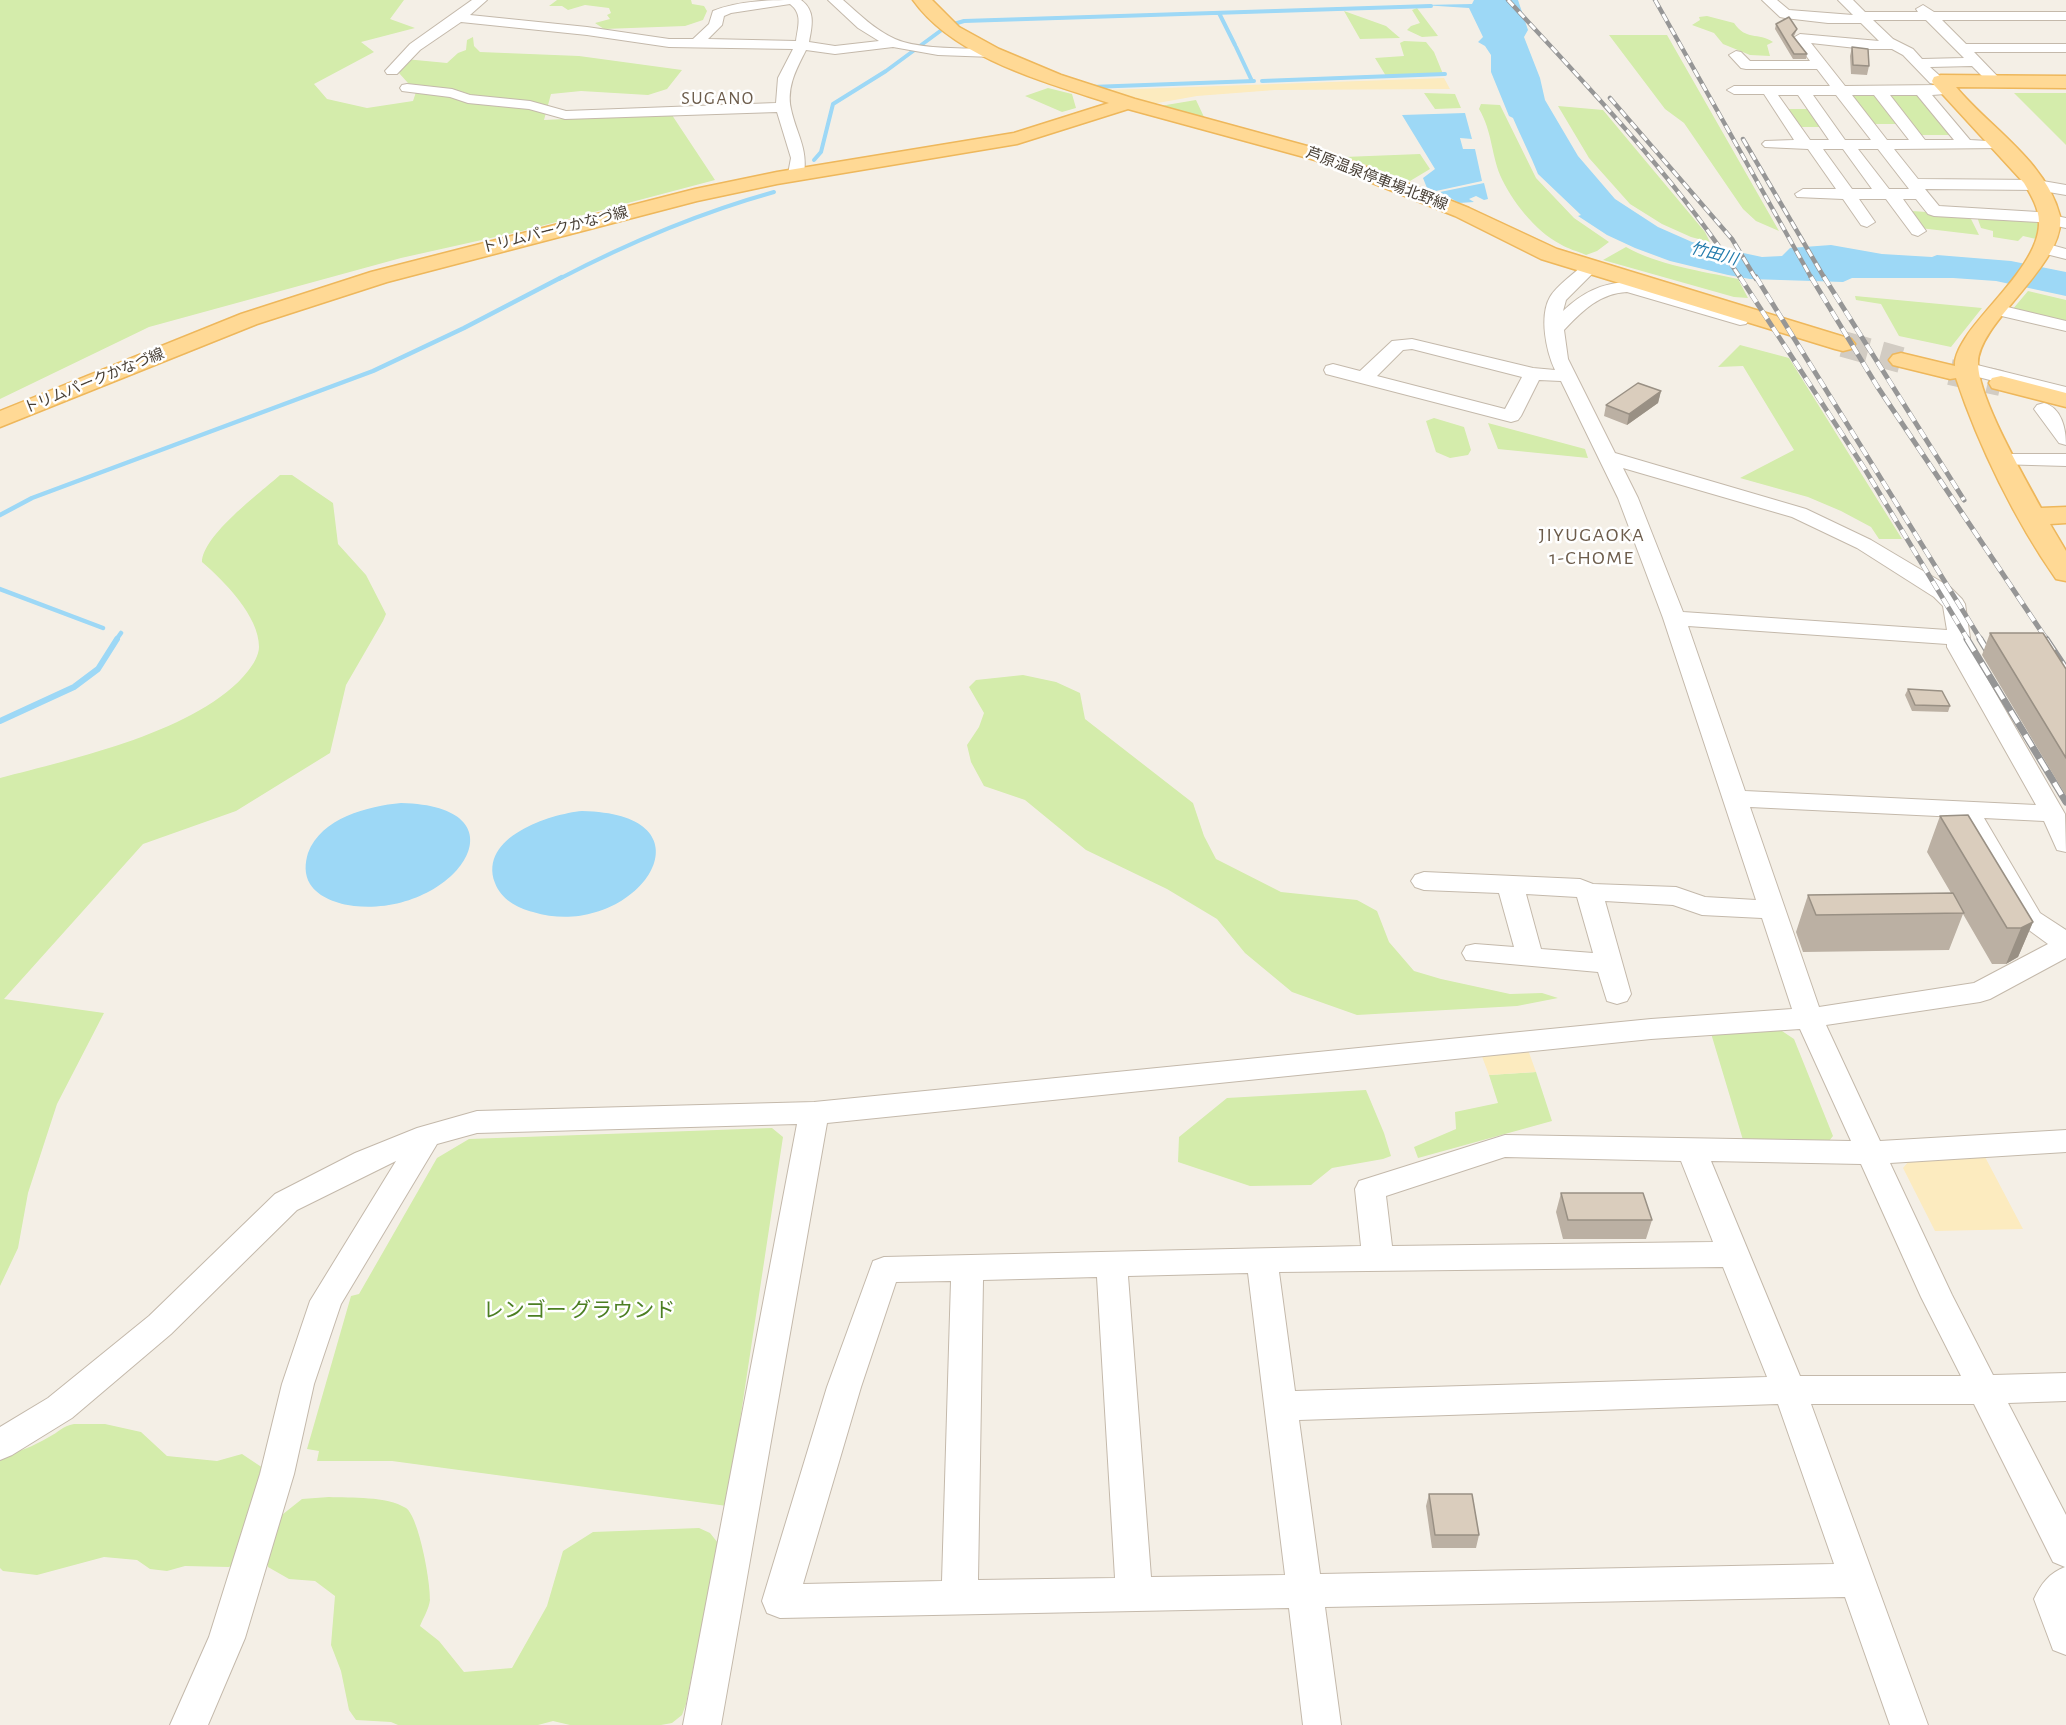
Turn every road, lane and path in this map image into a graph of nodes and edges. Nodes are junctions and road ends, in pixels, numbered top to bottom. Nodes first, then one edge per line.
1 (480, 0) edge
2 (788, 0) edge
3 (793, 0) edge
4 (835, 0) edge
5 (922, 0) edge
6 (1769, 0) edge
7 (1806, 0) edge
8 (1845, 0) edge
9 (1913, 0) edge
10 (1977, 0) edge
11 (711, 2) dead end
12 (738, 8) junction
13 (1785, 14) junction
14 (1929, 15) junction
15 (1812, 16) junction
16 (1993, 16) junction
17 (2066, 16) edge
18 (1865, 17) junction
19 (458, 18) junction
20 (1828, 19) junction
21 (1800, 38) junction
22 (892, 43) junction
23 (1840, 43) junction
24 (696, 44) junction
25 (802, 45) junction
26 (1893, 45) junction
27 (1962, 48) junction
28 (2066, 48) edge
29 (993, 53) junction
30 (1736, 55) dead end
31 (1977, 62) junction
32 (1919, 63) junction
33 (1819, 65) junction
34 (392, 70) dead end
35 (1995, 81) junction
36 (2066, 82) edge
37 (1944, 85) junction
38 (407, 88) dead end
39 (2066, 89) edge
40 (1734, 90) dead end
41 (1767, 90) junction
42 (1802, 90) junction
43 (1840, 90) junction
44 (1878, 90) junction
45 (1921, 91) junction
46 (1128, 103) junction
47 (783, 107) junction
48 (1770, 144) dead end
49 (1809, 144) junction
50 (1843, 144) junction
51 (1882, 144) junction
52 (1921, 145) junction
53 (1966, 145) junction
54 (2000, 145) junction
55 (796, 174) junction
56 (2037, 185) junction
57 (1917, 189) junction
58 (2066, 190) edge
59 (1803, 194) dead end
60 (1848, 194) junction
61 (1888, 194) junction
62 (1903, 210) junction
63 (1934, 211) junction
64 (2058, 221) edge
65 (1867, 222) dead end
66 (1918, 231) dead end
67 (2042, 250) junction
68 (2066, 254) edge
69 (1590, 268) junction
70 (2001, 307) junction
71 (1751, 323) dead end
72 (2066, 326) edge
73 (1554, 330) junction
74 (1843, 345) tunnel mouth
75 (1901, 360) tunnel mouth
76 (1333, 370) dead end
77 (1958, 370) junction
78 (1533, 374) junction
79 (1568, 376) junction
80 (1365, 377) junction
81 (2001, 383) tunnel mouth
82 (2066, 393) edge
83 (2055, 404) edge
84 (0, 420) edge
85 (2066, 439) edge
86 (1608, 457) junction
87 (2004, 460) junction
88 (2066, 460) edge
89 (2066, 515) edge
90 (2031, 517) junction
91 (2065, 570) edge
92 (1674, 618) junction
93 (1959, 638) junction
94 (1734, 798) junction
95 (1967, 811) junction
96 (2053, 814) junction
97 (2066, 844) edge
98 (1424, 881) dead end
99 (1510, 885) junction
100 (1589, 892) junction
101 (1773, 910) junction
102 (2066, 944) edge
103 (1475, 953) dead end
104 (1530, 957) junction
105 (1609, 964) junction
106 (1617, 994) dead end
107 (1809, 1018) junction
108 (813, 1113) junction
109 (427, 1136) junction
110 (2066, 1141) edge
111 (1692, 1151) junction
112 (1871, 1153) junction
113 (1734, 1254) junction
114 (1378, 1259) junction
115 (1262, 1260) junction
116 (1112, 1265) junction
117 (967, 1269) junction
118 (2066, 1387) edge
119 (1985, 1389) junction
120 (1789, 1390) junction
121 (1282, 1406) junction
122 (0, 1445) edge
123 (2066, 1551) edge
124 (1857, 1580) junction
125 (2066, 1583) edge
126 (1304, 1591) junction
127 (1134, 1594) junction
128 (960, 1597) junction
129 (2066, 1638) edge
130 (189, 1725) edge
131 (702, 1725) edge
132 (1322, 1725) edge
133 (1909, 1725) edge

1 - 19 street
2 - 12 street
3 - 25 street
4 - 22 street
5 - 29 main road, 芦原温泉停車場北野線
6 - 13 street
7 - 15 street
8 - 18 street
9 - 14 street
10 - 16 street
11 - 12 street
12 - 24 street
13 - 15 street
13 - 21 street
14 - 16 street
14 - 18 street
14 - 27 street
15 - 20 street
16 - 17 street
18 - 20 street
18 - 26 street
19 - 24 street
19 - 34 street
20 - 23 street
21 - 23 street
21 - 33 street
22 - 25 street
22 - 29 street
23 - 26 street
24 - 25 street
25 - 47 street
26 - 32 street
27 - 28 street
27 - 31 street
29 - 46 main road, 芦原温泉停車場北野線
30 - 33 street
31 - 32 street
31 - 35 street
32 - 37 street
33 - 43 street
35 - 36 main road
35 - 37 main road
37 - 39 main road
37 - 45 street
37 - 54 main road
38 - 47 street
40 - 41 street
41 - 42 street
41 - 49 street
42 - 43 street
42 - 50 street
43 - 44 street
43 - 51 street
44 - 45 street
44 - 52 street
45 - 53 street
46 - 55 main road, トリムパークかなづ線
46 - 69 main road, 芦原温泉停車場北野線
47 - 55 street
48 - 49 street
49 - 50 street
49 - 60 street
50 - 51 street
50 - 61 street
51 - 52 street
51 - 57 street
52 - 53 street
53 - 54 street
54 - 56 main road
55 - 84 main road, トリムパークかなづ線
56 - 57 street
56 - 58 street
56 - 64 main road
57 - 61 street
57 - 63 street
59 - 60 street
60 - 61 street
60 - 65 street
61 - 62 street
62 - 63 street
62 - 66 street
63 - 64 street
64 - 67 main road
67 - 68 street
67 - 70 main road
69 - 73 street
69 - 74 main road, 芦原温泉停車場北野線
70 - 72 street
70 - 77 main road
71 - 73 street
73 - 79 street
75 - 77 main road
76 - 80 street
77 - 82 street
77 - 87 main road
78 - 79 street
78 - 80 street
78 - 80 street
79 - 86 street
81 - 83 main road
83 - 85 street
86 - 92 street
86 - 93 street
87 - 88 street
87 - 90 main road
89 - 90 main road
90 - 91 main road
92 - 93 street
92 - 94 street
93 - 96 street
94 - 95 street
94 - 101 street
95 - 96 street
95 - 102 street
96 - 97 street
98 - 99 street
99 - 100 street
99 - 104 street
100 - 101 street
100 - 105 street
101 - 107 street
102 - 107 street
103 - 104 street
104 - 105 street
105 - 106 street
107 - 108 street
107 - 112 street
108 - 109 street
108 - 131 street
109 - 122 street
109 - 130 street
110 - 112 street
111 - 112 street
111 - 113 street
111 - 114 street
112 - 119 street
113 - 114 street
113 - 120 street
114 - 115 street
115 - 116 street
115 - 121 street
116 - 117 street
116 - 127 street
117 - 128 street
117 - 128 street
118 - 119 street
119 - 120 street
119 - 123 street
120 - 121 street
120 - 124 street
121 - 126 street
124 - 126 street
124 - 133 street
125 - 129 street
126 - 127 street
126 - 132 street
127 - 128 street

